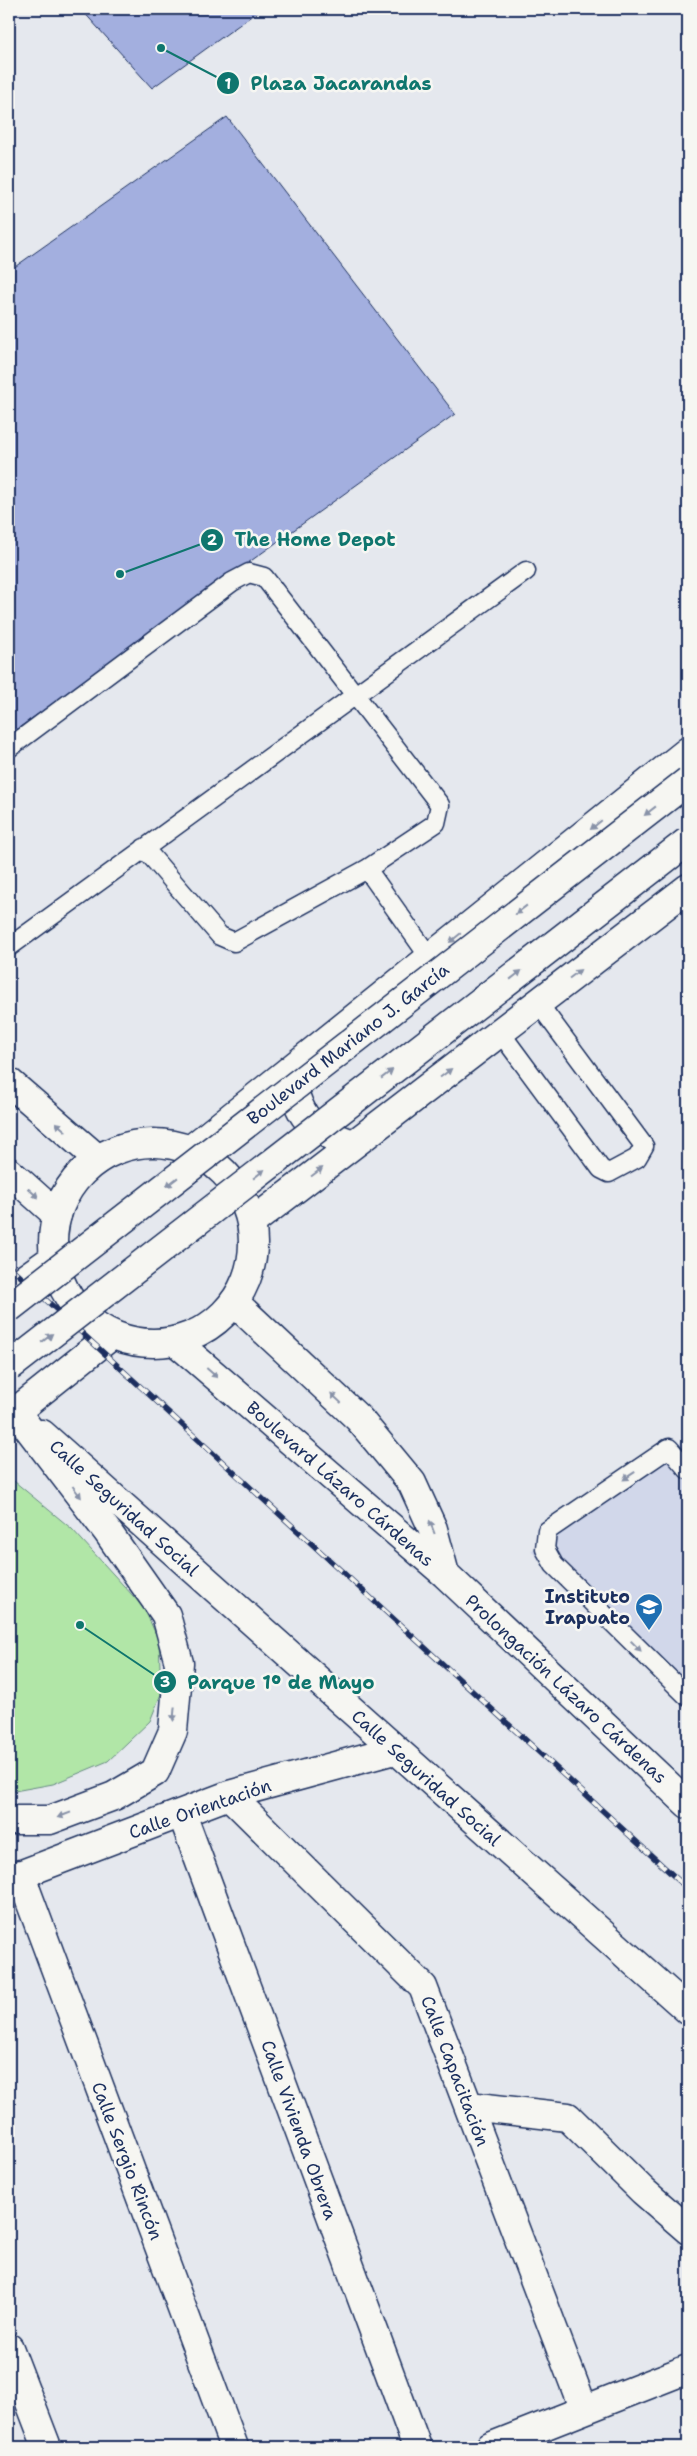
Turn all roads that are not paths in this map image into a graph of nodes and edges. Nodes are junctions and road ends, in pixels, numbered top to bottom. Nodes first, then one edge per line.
1 (526, 571) dead end
2 (354, 694) junction
3 (9, 748) edge
4 (688, 751) edge
5 (688, 781) edge
6 (688, 841) edge
7 (144, 848) junction
8 (367, 869) junction
9 (688, 888) edge
10 (9, 947) edge
11 (430, 958) junction
12 (538, 1003) junction
13 (500, 1032) junction
14 (290, 1071) junction
15 (9, 1082) edge
16 (353, 1144) junction
17 (190, 1150) junction
18 (98, 1159) junction
19 (9, 1172) edge
20 (57, 1215) junction
21 (251, 1223) junction
22 (54, 1258) junction
23 (9, 1290) edge
24 (234, 1302) junction
25 (9, 1308) edge
26 (112, 1335) junction
27 (175, 1341) junction
28 (9, 1367) edge
29 (11, 1411) edge
30 (688, 1470) edge
31 (445, 1574) junction
32 (688, 1697) edge
33 (394, 1750) junction
34 (229, 1796) junction
35 (688, 1804) edge
36 (182, 1814) junction
37 (9, 1820) edge
38 (14, 1876) edge
39 (688, 2010) edge
40 (469, 2106) junction
41 (688, 2230) edge
42 (9, 2348) edge
43 (688, 2369) edge
44 (584, 2410) junction
45 (47, 2447) edge
46 (234, 2447) edge
47 (417, 2447) edge
48 (490, 2447) edge

1 - 2 lane
2 - 3 lane
2 - 7 lane
2 - 8 lane
4 -> 11 street
5 -> 25 street, Boulevard Mariano J. García, bridge
28 -> 6 street, bridge
7 - 8 lane
7 - 10 lane
8 - 11 lane
12 -> 9 street
11 - 14 street
12 - 13 street
12 - 13 lane
16 -> 13 street
14 - 16 street
14 - 17 street
18 -> 15 street
21 -> 16 street
17 - 18 street
17 - 21 street
18 - 20 street
19 -> 20 street
20 - 22 street
21 - 24 street
22 - 23 street
22 - 26 street
24 - 27 street
31 -> 24 street, Boulevard Lázaro Cárdenas
26 - 27 street
26 - 29 street
27 -> 31 street, Boulevard Lázaro Cárdenas
29 - 33 street, Calle Seguridad Social
29 -> 37 street
30 -> 32 lane
31 - 35 street, Prolongación Lázaro Cárdenas
33 - 34 street, Calle Orientación
33 - 39 street, Calle Seguridad Social
34 - 36 street, Calle Orientación
34 - 40 street, Calle Capacitación
36 - 38 street, Calle Orientación
36 - 47 street, Calle Vivienda Obrera
38 - 46 street, Calle Sergio Rincón
40 - 41 street
40 - 44 street, Calle Capacitación
42 - 45 street
43 - 44 street
44 - 48 street

